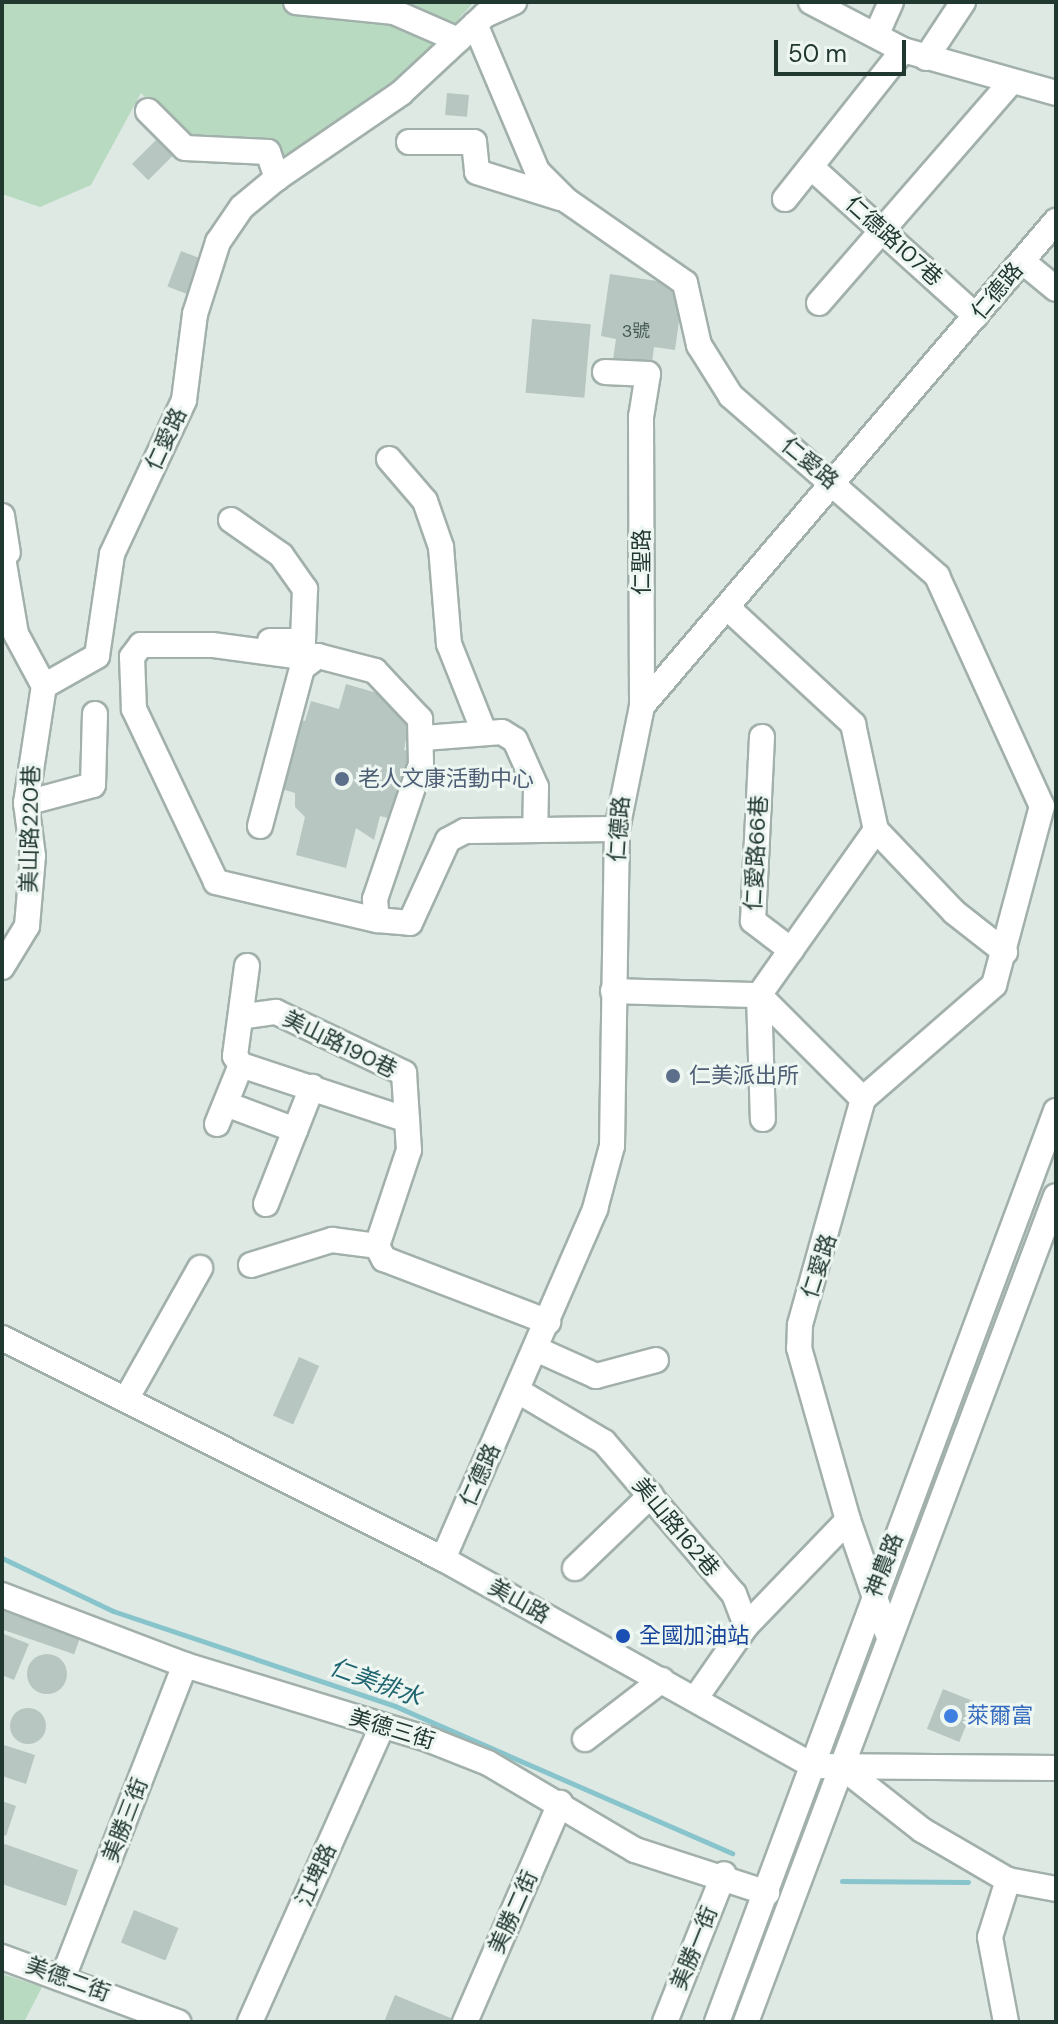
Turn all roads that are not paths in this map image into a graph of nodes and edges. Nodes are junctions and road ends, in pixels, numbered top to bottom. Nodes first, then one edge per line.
1 (296, 2) edge
2 (514, 2) edge
3 (811, 2) edge
4 (891, 2) edge
5 (963, 2) edge
6 (475, 20) edge
7 (878, 31) junction
8 (914, 54) junction
9 (1010, 83) junction
10 (1056, 93) edge
11 (148, 111) dead end
12 (409, 142) dead end
13 (811, 167) junction
14 (277, 178) junction
15 (785, 199) dead end
16 (566, 200) junction
17 (1056, 221) edge
18 (885, 231) junction
19 (1022, 261) junction
20 (1056, 289) edge
21 (819, 303) dead end
22 (976, 316) junction
23 (605, 372) dead end
24 (389, 459) dead end
25 (835, 483) junction
26 (2, 516) edge
27 (231, 520) dead end
28 (5, 552) edge
29 (730, 610) junction
30 (104, 636) junction
31 (310, 658) junction
32 (44, 686) junction
33 (642, 706) junction
34 (95, 714) dead end
35 (484, 732) junction
36 (762, 737) dead end
37 (424, 738) junction
38 (26, 803) junction
39 (260, 826) dead end
40 (535, 826) junction
41 (617, 829) junction
42 (876, 830) junction
43 (377, 920) junction
44 (791, 950) junction
45 (1005, 952) junction
46 (247, 966) dead end
47 (2, 967) edge
48 (613, 991) junction
49 (759, 995) junction
50 (246, 1016) junction
51 (241, 1065) junction
52 (312, 1087) junction
53 (863, 1099) junction
54 (1056, 1111) edge
55 (763, 1119) dead end
56 (407, 1120) junction
57 (295, 1130) junction
58 (266, 1204) dead end
59 (1054, 1208) edge
60 (377, 1246) junction
61 (251, 1265) dead end
62 (200, 1268) dead end
63 (548, 1322) junction
64 (2, 1338) edge
65 (536, 1349) junction
66 (656, 1360) dead end
67 (518, 1391) junction
68 (128, 1396) junction
69 (651, 1495) junction
70 (848, 1520) junction
71 (443, 1559) junction
72 (575, 1568) dead end
73 (2, 1595) edge
74 (872, 1596) junction
75 (746, 1626) junction
76 (887, 1632) junction
77 (185, 1665) junction
78 (662, 1680) junction
79 (695, 1699) junction
80 (382, 1727) junction
81 (585, 1739) dead end
82 (813, 1766) junction
83 (842, 1767) junction
84 (1056, 1768) edge
85 (560, 1803) junction
86 (724, 1874) junction
87 (1008, 1880) junction
88 (1056, 1889) edge
89 (767, 1893) junction
90 (2, 1957) edge
91 (64, 1975) junction
92 (178, 2022) edge
93 (250, 2022) edge
94 (465, 2022) edge
95 (665, 2022) edge
96 (717, 2022) edge
97 (746, 2022) edge
98 (1006, 2022) edge

1 - 6 street
2 - 6 street, 仁愛路
3 - 7 street
4 - 7 street
5 - 8 street
6 - 14 street, 仁愛路
6 - 16 street, 仁愛路
7 - 8 street
8 - 9 street
8 - 13 street
9 - 10 street
9 - 18 street
11 - 14 street
12 - 16 street
13 - 15 street
13 - 18 street, 仁德路107巷
14 - 30 street, 仁愛路
16 - 25 street, 仁愛路
17 - 19 street, 仁德路
18 - 21 street
18 - 22 street, 仁德路107巷
19 - 20 street
19 - 22 street, 仁德路
22 - 25 street, 仁德路
23 - 33 street, 仁聖路
24 - 35 street
25 - 29 street, 仁德路
25 - 45 street, 仁愛路
26 - 28 street
27 - 30 street
28 - 32 street
29 - 33 street, 仁德路
29 - 42 street
30 - 32 street
31 - 37 street
31 - 39 street
31 - 43 street
32 - 38 street, 美山路220巷
33 - 41 street, 仁德路
34 - 38 street
35 - 37 street
35 - 40 street
36 - 44 street, 仁愛路66巷
37 - 43 street
38 - 47 street, 美山路220巷
40 - 41 street
40 - 43 street
41 - 48 street, 仁德路
42 - 44 street
42 - 45 street
44 - 49 street
45 - 53 street, 仁愛路
46 - 50 street
48 - 49 street
48 - 63 street, 仁德路
49 - 53 street
49 - 55 street
50 - 51 street
50 - 56 street, 美山路190巷
51 - 52 street
51 - 57 street
52 - 56 street
52 - 57 street
53 - 70 street, 仁愛路
54 - 74 street, 神農路
56 - 60 street, 美山路190巷
57 - 58 street
59 - 76 street, 神農路
60 - 61 street
60 - 63 street
62 - 68 street
63 - 65 street, 仁德路
64 - 68 street, 美山路
65 - 66 street
65 - 67 street, 仁德路
67 - 69 street, 美山路162巷
67 - 71 street, 仁德路
68 - 71 street, 美山路
69 - 72 street
69 - 75 street, 美山路162巷
70 - 74 street, 仁愛路
70 - 75 street
71 - 78 street, 美山路
73 - 77 street, 美德三街
74 - 76 street, 仁愛路
74 - 82 street, 神農路
75 - 79 street
76 - 83 street, 神農路
77 - 80 street, 美德三街
77 - 91 street, 美勝三街
78 - 79 street, 美山路
78 - 81 street
79 - 82 street, 美山路
80 - 85 street, 美德三街
80 - 93 street, 江埤路
82 - 83 street, 美山路
82 - 89 street, 神農路
83 - 84 street, 美山路
83 - 87 street
83 - 97 street, 神農路
85 - 86 street, 美德三街
85 - 94 street, 美勝二街
86 - 89 street, 美德三街
86 - 95 street, 美勝一街
87 - 88 street
87 - 98 street
89 - 96 street, 神農路
90 - 91 street, 美德二街
91 - 92 street, 美德二街

